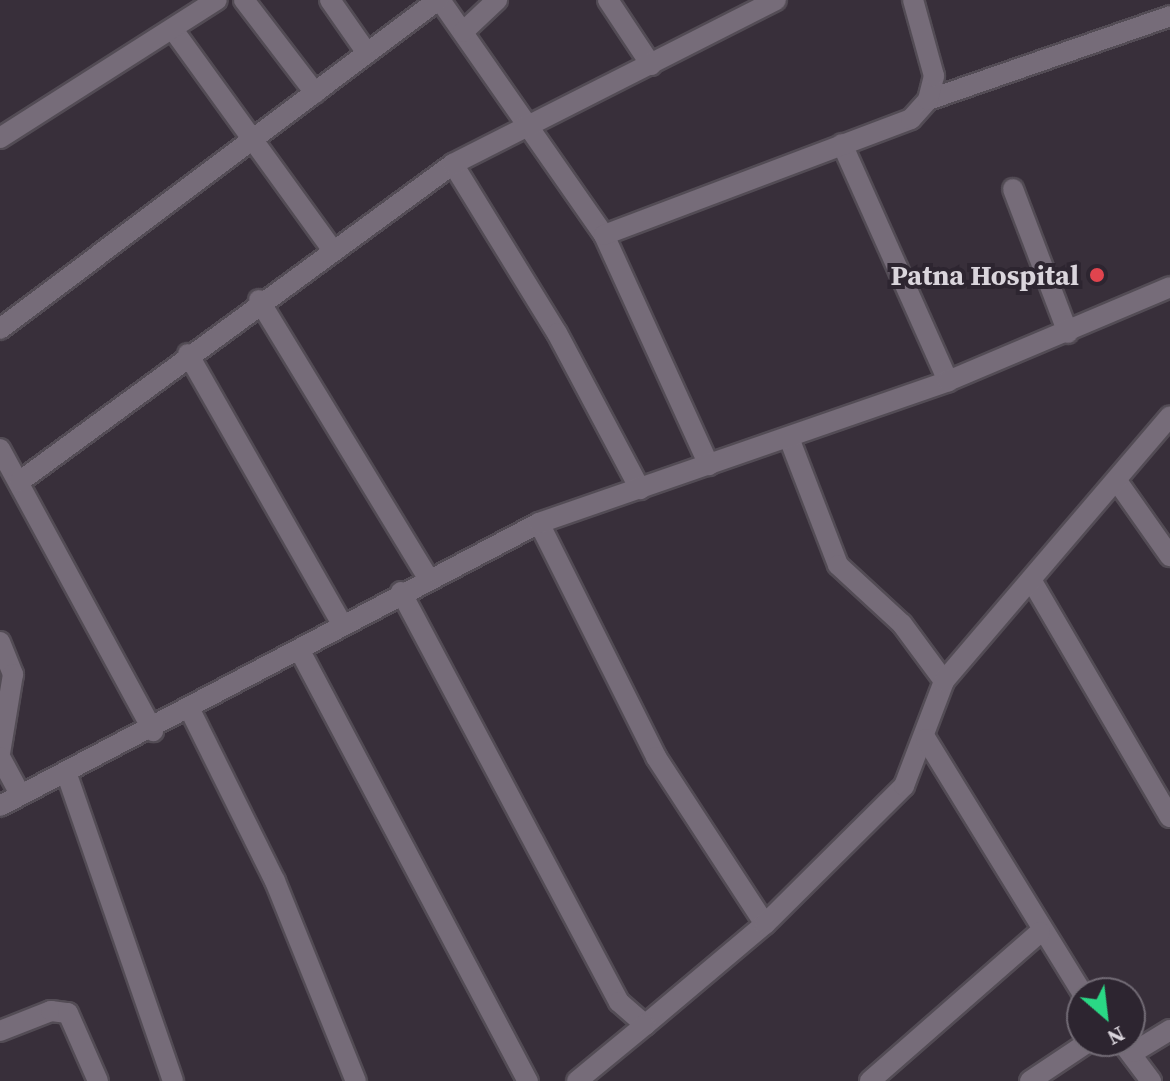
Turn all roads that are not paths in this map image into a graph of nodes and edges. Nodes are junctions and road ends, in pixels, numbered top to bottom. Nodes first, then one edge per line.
1 (217, 0) edge
2 (244, 0) edge
3 (330, 0) edge
4 (439, 0) edge
5 (497, 0) edge
6 (608, 0) edge
7 (776, 0) edge
8 (913, 0) edge
9 (748, 7) edge
10 (1170, 16) edge
11 (174, 31) junction
12 (463, 32) junction
13 (367, 53) junction
14 (651, 65) junction
15 (315, 93) junction
16 (928, 100) junction
17 (525, 123) junction
18 (257, 136) junction
19 (0, 138) edge
20 (842, 144) junction
21 (453, 164) junction
22 (1013, 189) dead end
23 (604, 235) junction
24 (332, 249) junction
25 (1170, 287) edge
26 (259, 300) junction
27 (0, 329) edge
28 (1068, 333) junction
29 (188, 354) junction
30 (948, 381) junction
31 (1170, 416) edge
32 (789, 438) junction
33 (0, 449) edge
34 (709, 465) junction
35 (1117, 481) junction
36 (19, 482) junction
37 (640, 489) junction
38 (539, 523) junction
39 (1170, 556) edge
40 (427, 576) junction
41 (1033, 583) junction
42 (401, 592) junction
43 (342, 624) junction
44 (0, 642) edge
45 (300, 651) junction
46 (944, 681) junction
47 (190, 710) junction
48 (153, 731) junction
49 (926, 739) junction
50 (0, 755) edge
51 (66, 772) junction
52 (20, 794) junction
53 (0, 806) edge
54 (1170, 817) edge
55 (765, 924) junction
56 (1040, 932) junction
57 (1071, 977) edge
58 (645, 1025) junction
59 (1170, 1030) edge
60 (0, 1031) edge
61 (1146, 1039) edge
62 (1066, 1057) edge
63 (1135, 1057) edge
64 (98, 1081) edge
65 (173, 1081) edge
66 (356, 1081) edge
67 (528, 1081) edge
68 (577, 1081) edge
69 (870, 1081) edge
70 (1030, 1081) edge
71 (1151, 1081) edge

1 - 11 street
2 - 15 street
3 - 13 street
4 - 12 street
4 - 13 street
5 - 12 street
6 - 14 street
7 - 9 street
8 - 16 street
9 - 14 street
10 - 16 street
11 - 18 street
11 - 19 street
12 - 17 street
13 - 15 street
14 - 17 street
15 - 18 street
16 - 20 street
17 - 21 street
17 - 23 street
18 - 24 street
18 - 27 street
20 - 23 street
20 - 30 street
21 - 24 street
21 - 37 street
22 - 28 street
23 - 34 street
24 - 26 street
25 - 28 street
26 - 29 street
26 - 40 street
28 - 30 street
29 - 36 street
29 - 43 street
30 - 32 street
31 - 35 street
32 - 34 street
32 - 46 street
33 - 36 street
34 - 37 street
35 - 39 street
35 - 41 street
36 - 48 street
37 - 38 street
38 - 40 street
38 - 55 street
40 - 42 street
41 - 46 street
41 - 54 street
42 - 43 street
42 - 58 street
43 - 45 street
44 - 50 street
45 - 47 street
45 - 67 street
46 - 49 street
47 - 48 street
47 - 66 street
48 - 51 street
49 - 55 street
49 - 56 street
50 - 52 street
51 - 52 street
51 - 65 street
52 - 53 street
55 - 58 street
56 - 57 street
56 - 69 street
58 - 68 street
59 - 61 street
60 - 64 street
62 - 70 street
63 - 71 street

